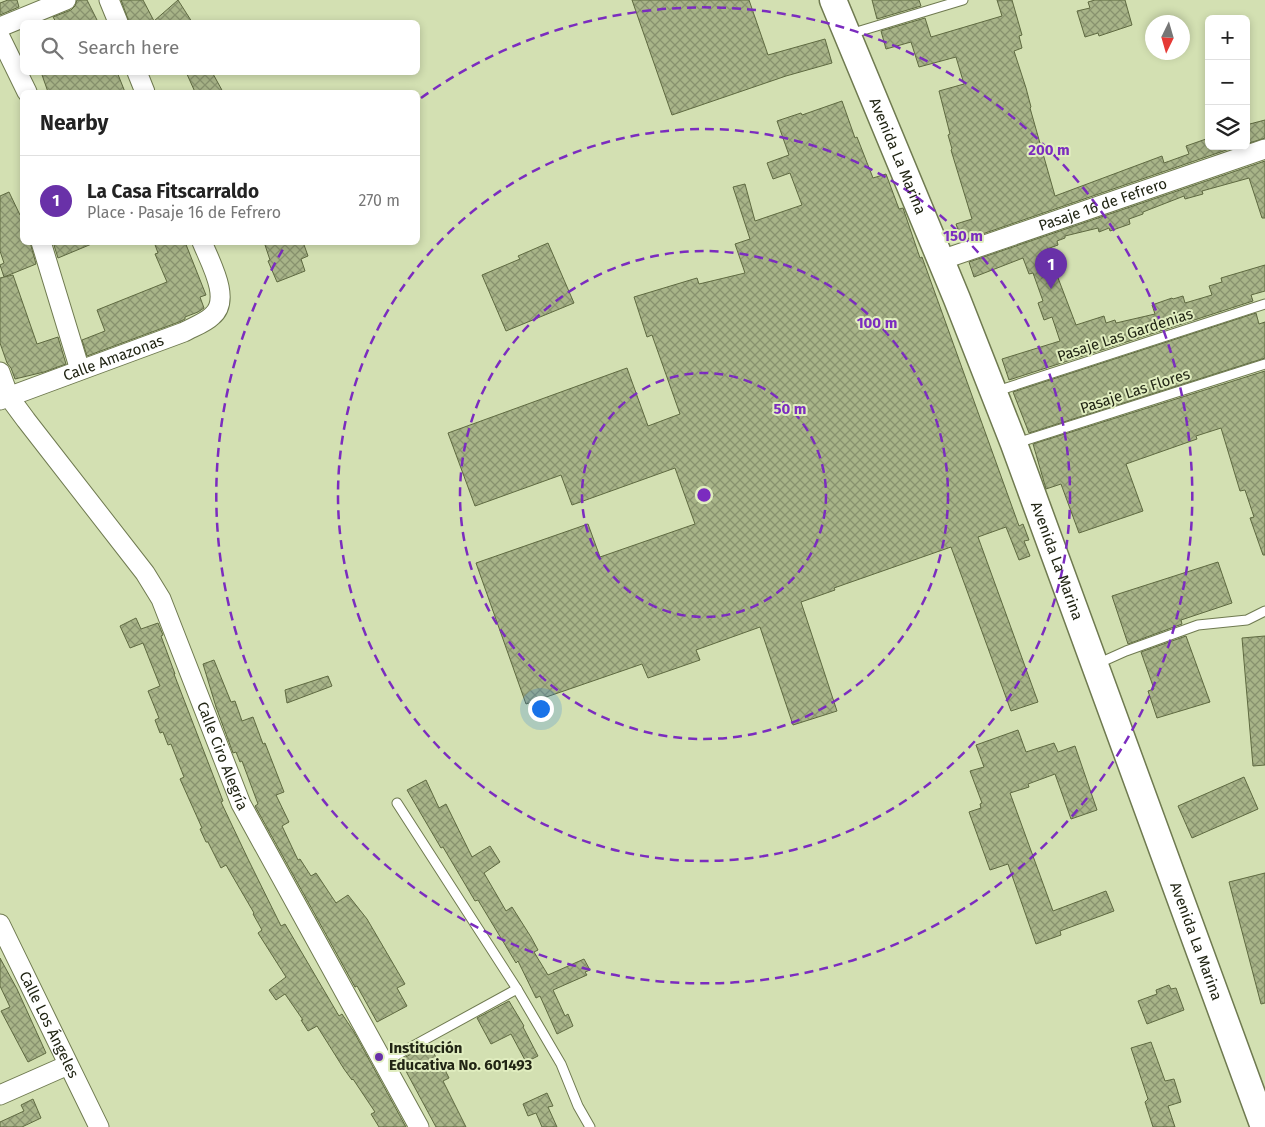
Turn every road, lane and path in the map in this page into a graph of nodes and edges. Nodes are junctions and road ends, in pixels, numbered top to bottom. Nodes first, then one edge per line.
1 (66, 0) edge
2 (109, 0) edge
3 (833, 0) edge
4 (963, 0) edge
5 (117, 20) edge
6 (0, 27) edge
7 (848, 35) junction
8 (0, 37) edge
9 (138, 75) edge
10 (26, 90) edge
11 (144, 90) edge
12 (1265, 148) edge
13 (42, 245) edge
14 (203, 245) edge
15 (941, 260) junction
16 (1265, 304) edge
17 (1265, 364) edge
18 (80, 370) junction
19 (0, 372) edge
20 (994, 392) junction
21 (5, 398) edge
22 (1014, 444) junction
23 (1265, 611) edge
24 (1096, 664) junction
25 (398, 803) dead end
26 (0, 924) edge
27 (517, 989) junction
28 (382, 1063) junction
29 (68, 1065) junction
30 (0, 1095) edge
31 (99, 1127) edge
32 (419, 1127) edge
33 (590, 1127) edge
34 (1264, 1127) edge

1 - 6 street
2 - 5 street
3 - 7 main road, Avenida La Marina
4 - 7 lane
7 - 15 main road, Avenida La Marina
8 - 10 street
9 - 11 street
12 - 15 street, Pasaje 16 de Fefrero
13 - 18 street
14 - 18 street, Calle Amazonas
15 - 20 main road, Avenida La Marina
16 - 20 lane, Pasaje Las Gardenias
17 - 22 lane, Pasaje Las Flores
18 - 21 street, Calle Amazonas
19 - 21 street, Calle Ciro Alegría
20 - 22 main road, Avenida La Marina
21 - 28 street, Calle Ciro Alegría
22 - 24 main road, Avenida La Marina
23 - 24 lane
24 - 34 main road, Avenida La Marina
25 - 27 lane
26 - 29 street, Calle Los Ángeles
27 - 28 lane
27 - 33 lane
28 - 32 street, Calle Ciro Alegría
29 - 30 street
29 - 31 street, Calle Los Ángeles

